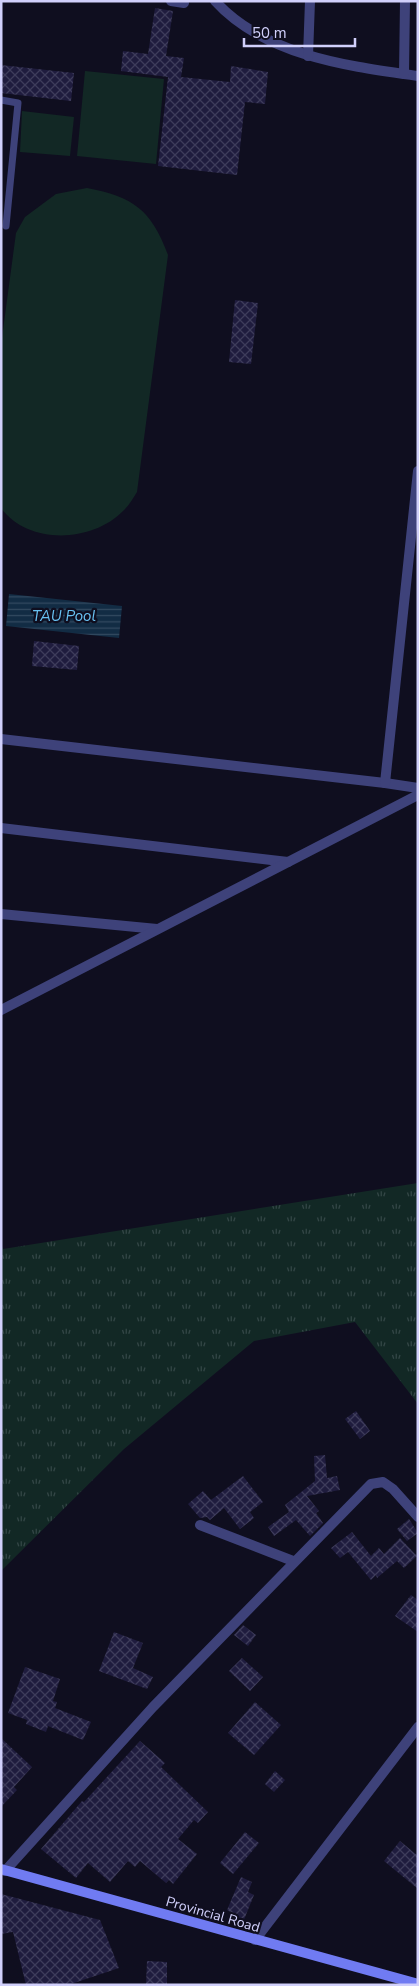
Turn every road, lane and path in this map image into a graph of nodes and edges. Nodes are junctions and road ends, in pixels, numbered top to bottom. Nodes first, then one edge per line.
1 (170, 1) edge
2 (215, 1) edge
3 (310, 1) edge
4 (405, 1) edge
5 (184, 3) dead end
6 (308, 56) junction
7 (404, 74) junction
8 (418, 76) edge
9 (1, 100) edge
10 (6, 226) dead end
11 (418, 471) edge
12 (1, 739) edge
13 (385, 783) junction
14 (418, 788) edge
15 (418, 795) edge
16 (1, 828) edge
17 (288, 862) junction
18 (1, 914) edge
19 (157, 929) junction
20 (1, 1010) edge
21 (418, 1517) edge
22 (200, 1525) dead end
23 (293, 1561) junction
24 (418, 1727) edge
25 (3, 1870) edge
26 (255, 1940) junction
27 (418, 1984) edge

1 - 5 street
2 - 6 street
3 - 6 street
4 - 7 street
6 - 7 street
7 - 8 street
9 - 10 lane
11 - 13 street
12 - 13 street
13 - 14 street
15 - 17 street
16 - 17 street
17 - 19 street
18 - 19 street
19 - 20 street
21 - 23 street
22 - 23 street
23 - 25 street
24 - 26 street
25 - 26 main road, Provincial Road
26 - 27 main road, Provincial Road

